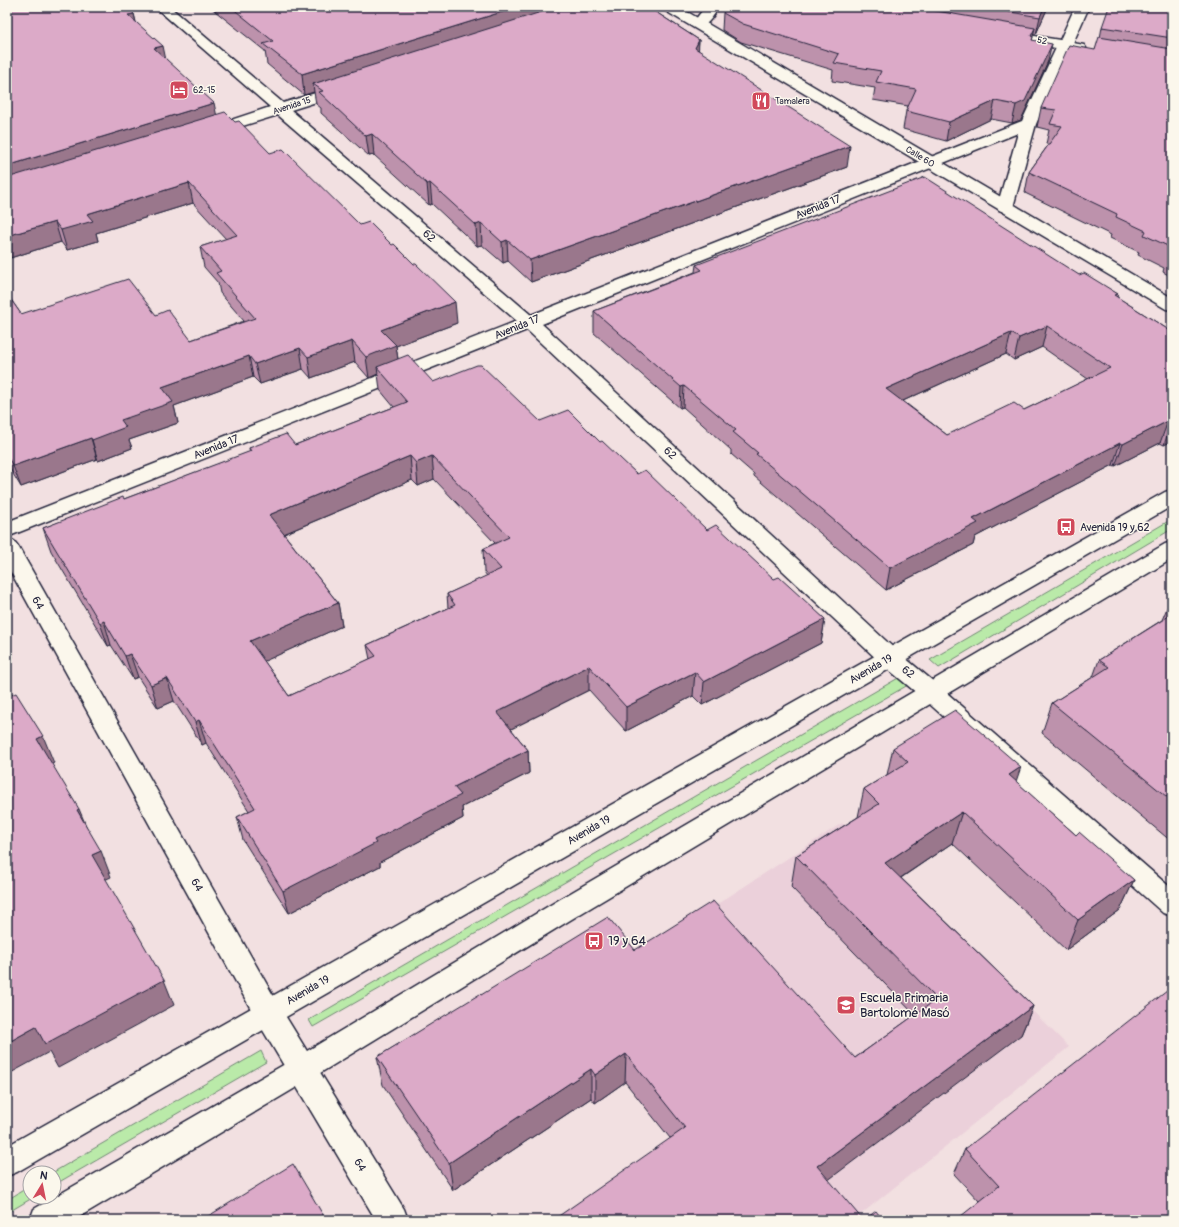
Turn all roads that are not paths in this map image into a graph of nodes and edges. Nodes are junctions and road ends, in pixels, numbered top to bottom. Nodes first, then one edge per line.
1 (162, 7) edge
2 (668, 7) edge
3 (712, 7) edge
4 (1082, 7) edge
5 (699, 24) junction
6 (988, 32) edge
7 (1065, 45) junction
8 (1096, 51) edge
9 (357, 85) edge
10 (281, 109) junction
11 (1028, 124) junction
12 (197, 135) edge
13 (929, 162) junction
14 (1005, 207) junction
15 (1172, 305) edge
16 (529, 322) junction
17 (1172, 497) edge
18 (7, 530) edge
19 (7, 546) edge
20 (1172, 549) edge
21 (890, 658) junction
22 (932, 693) junction
23 (1172, 905) edge
24 (268, 1013) junction
25 (302, 1069) junction
26 (7, 1162) edge
27 (45, 1220) edge
28 (393, 1220) edge

1 - 10 street, 62
2 - 5 street, Calle 60
3 - 5 street
4 - 7 street
5 - 13 street, Calle 60
6 - 7 street, 52
7 - 8 street, 52
7 - 11 street
9 - 10 street, Avenida 15
10 - 12 street, Avenida 15
10 - 16 street, 62
11 - 13 street, Avenida 17
11 - 14 street
13 - 14 street, Calle 60
13 - 16 street, Avenida 17
14 - 15 street, Calle 60
16 - 18 street, Avenida 17
16 - 21 street, 62
17 - 21 street, Avenida 19
19 - 24 street, 64
20 - 22 street
21 - 22 street, 62
21 - 24 street, Avenida 19
22 - 23 street, 62
22 - 25 street
24 - 25 street, 64
24 - 26 street, Avenida 19
25 - 27 street
25 - 28 street, 64

